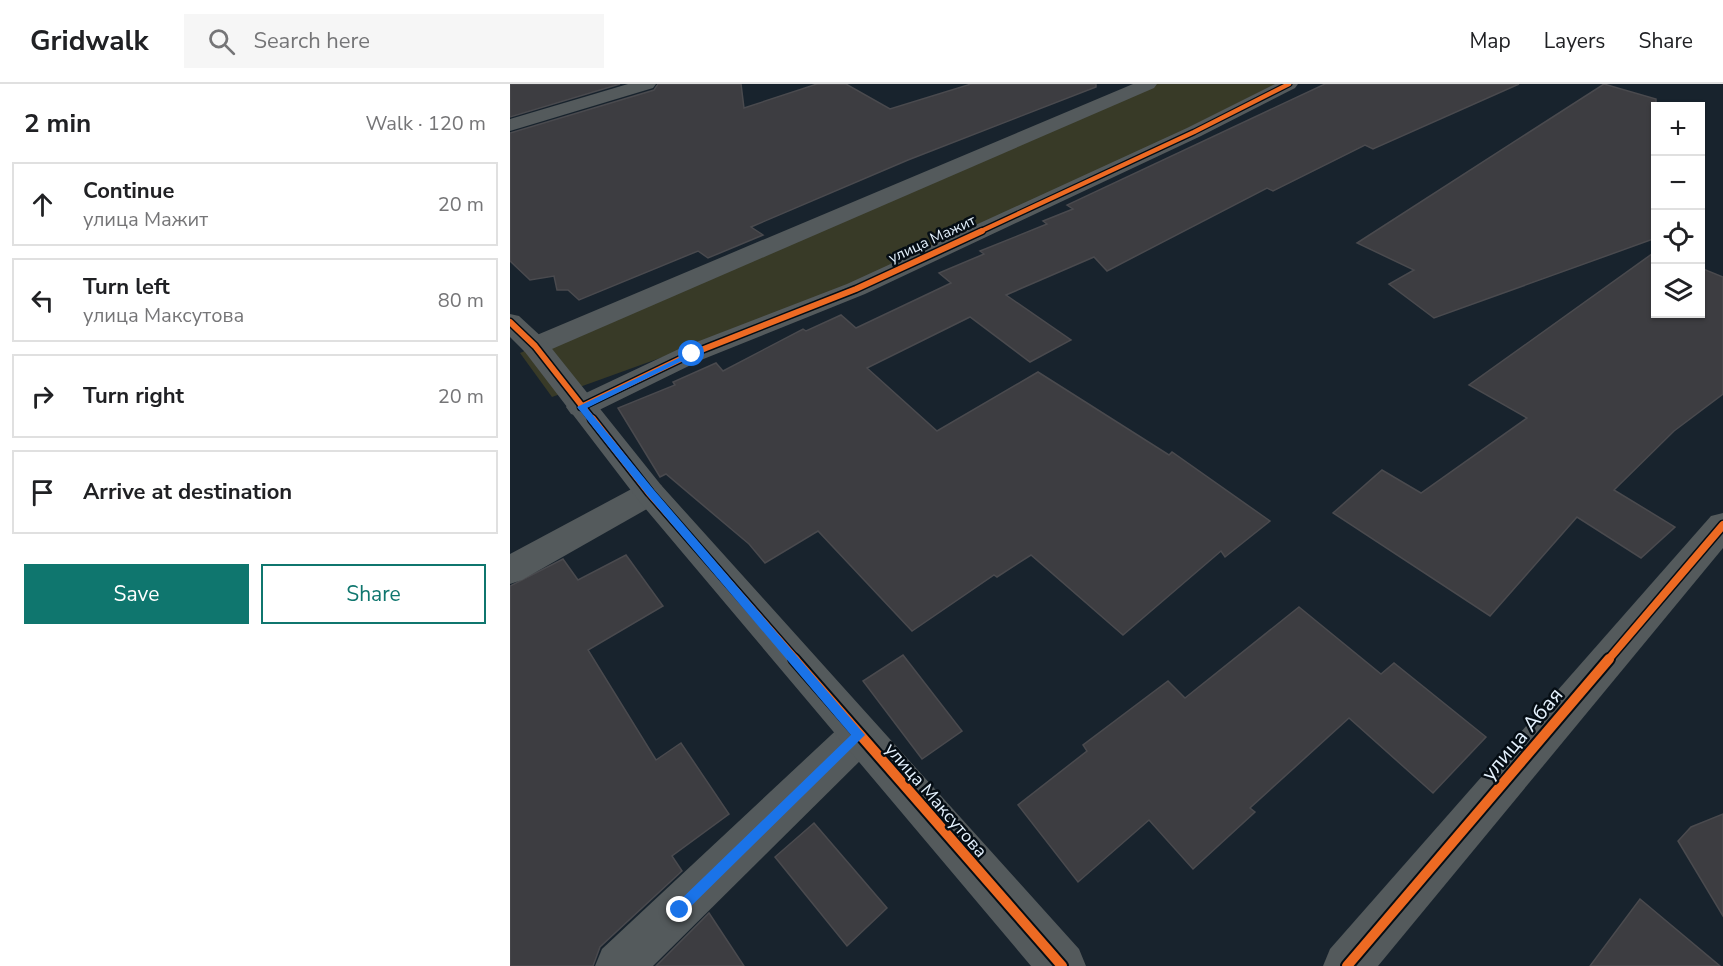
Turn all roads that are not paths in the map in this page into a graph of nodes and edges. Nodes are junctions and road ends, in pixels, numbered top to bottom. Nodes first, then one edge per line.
1 (647, 84) edge
2 (1148, 84) edge
3 (1289, 84) edge
4 (510, 125) edge
5 (522, 334) edge
6 (581, 407) junction
7 (650, 493) junction
8 (1723, 525) edge
9 (510, 570) edge
10 (859, 735) junction
11 (619, 966) edge
12 (1062, 966) edge
13 (1347, 966) edge

1 - 4 street
2 - 5 street
3 - 6 street, улица Мажит
5 - 6 street, улица Максутова
6 - 7 street, улица Максутова
7 - 9 street
7 - 10 street, улица Максутова
8 - 13 street, улица Абая
10 - 11 street
10 - 12 street, улица Максутова

